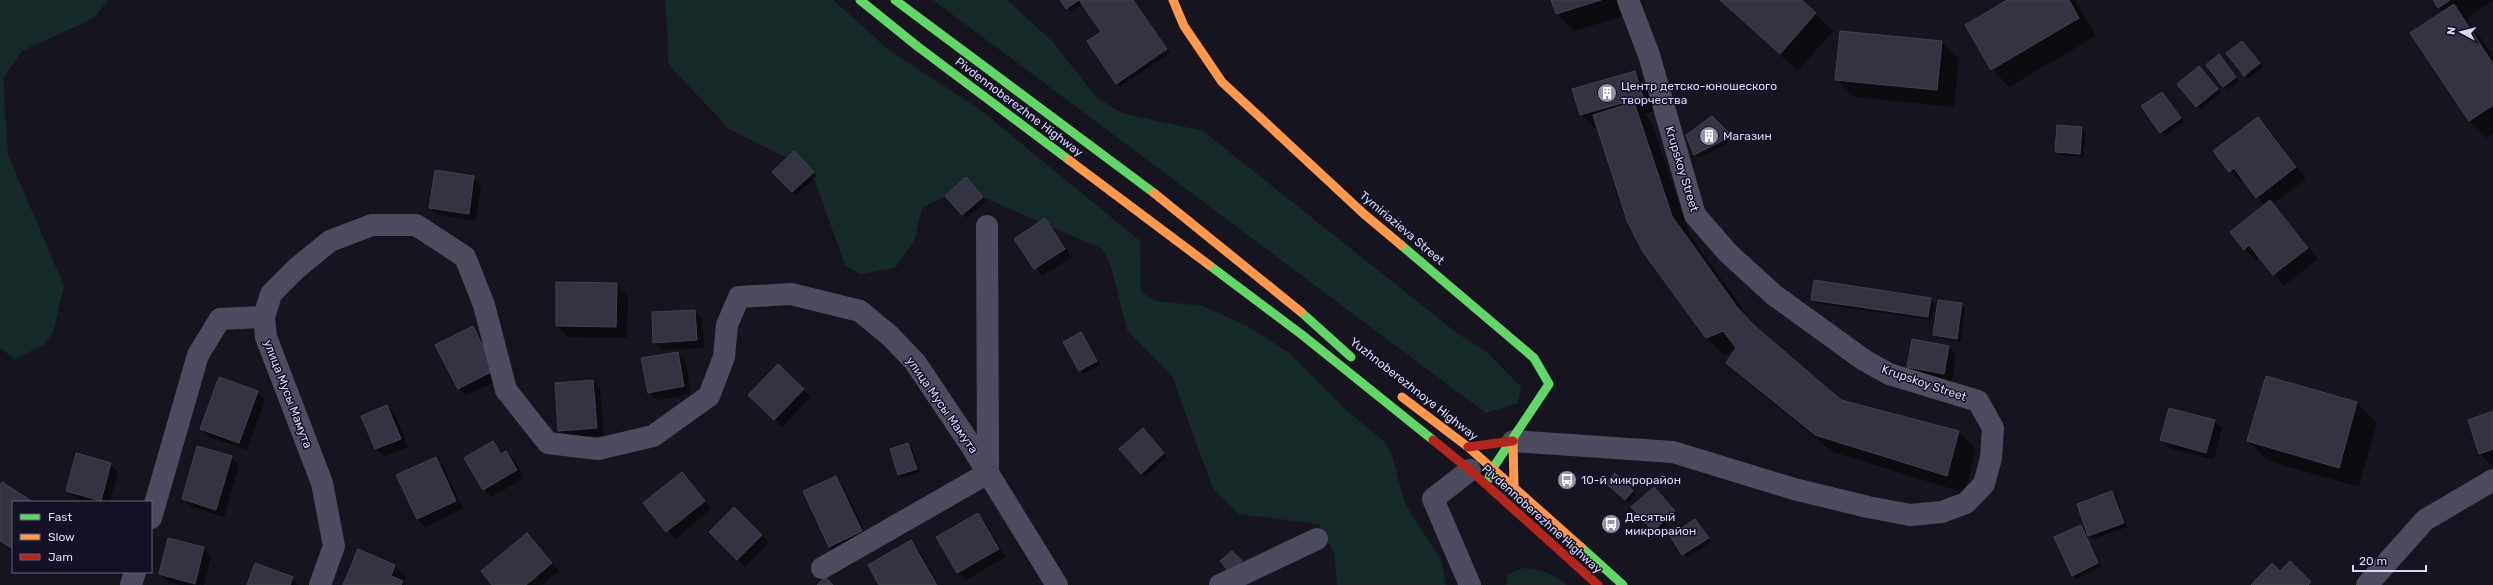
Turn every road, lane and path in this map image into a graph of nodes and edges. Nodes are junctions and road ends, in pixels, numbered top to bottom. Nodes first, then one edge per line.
1 (860, 0) edge
2 (895, 0) edge
3 (1173, 0) edge
4 (1628, 0) edge
5 (987, 226) dead end
6 (264, 317) junction
7 (1361, 366) dead end
8 (1393, 390) dead end
9 (1513, 441) junction
10 (1468, 447) junction
11 (1493, 468) junction
12 (988, 473) junction
13 (1478, 477) junction
14 (2493, 480) edge
15 (1514, 487) junction
16 (152, 515) edge
17 (1317, 539) dead end
18 (822, 568) dead end
19 (135, 573) edge
20 (131, 585) edge
21 (320, 585) edge
22 (1057, 585) edge
23 (1220, 585) edge
24 (1470, 585) edge
25 (1598, 585) edge
26 (1623, 585) edge
27 (2367, 585) edge

1 - 13 main road, Pivdennoberezhne Highway
2 - 7 main road, Yuzhnoberezhnoye Highway
3 - 9 main road, Tymiriazieva Street
4 - 9 street, Krupskoy Street
5 - 12 street
6 - 12 street, улица Мусы Мамута
6 - 16 street
6 - 21 street, улица Мусы Мамута
8 - 10 main road, Yuzhnoberezhnoye Highway
9 - 10 main road
9 - 11 main road
9 - 15 main road
10 - 11 main road, Yuzhnoberezhnoye Highway
11 - 13 main road
11 - 15 main road, Yuzhnoberezhnoye Highway
12 - 18 street
12 - 22 street, улица Мусы Мамута
13 - 24 street
13 - 25 main road, Pivdennoberezhne Highway
14 - 27 street
15 - 26 main road, Yuzhnoberezhnoye Highway
17 - 23 street
19 - 20 street

